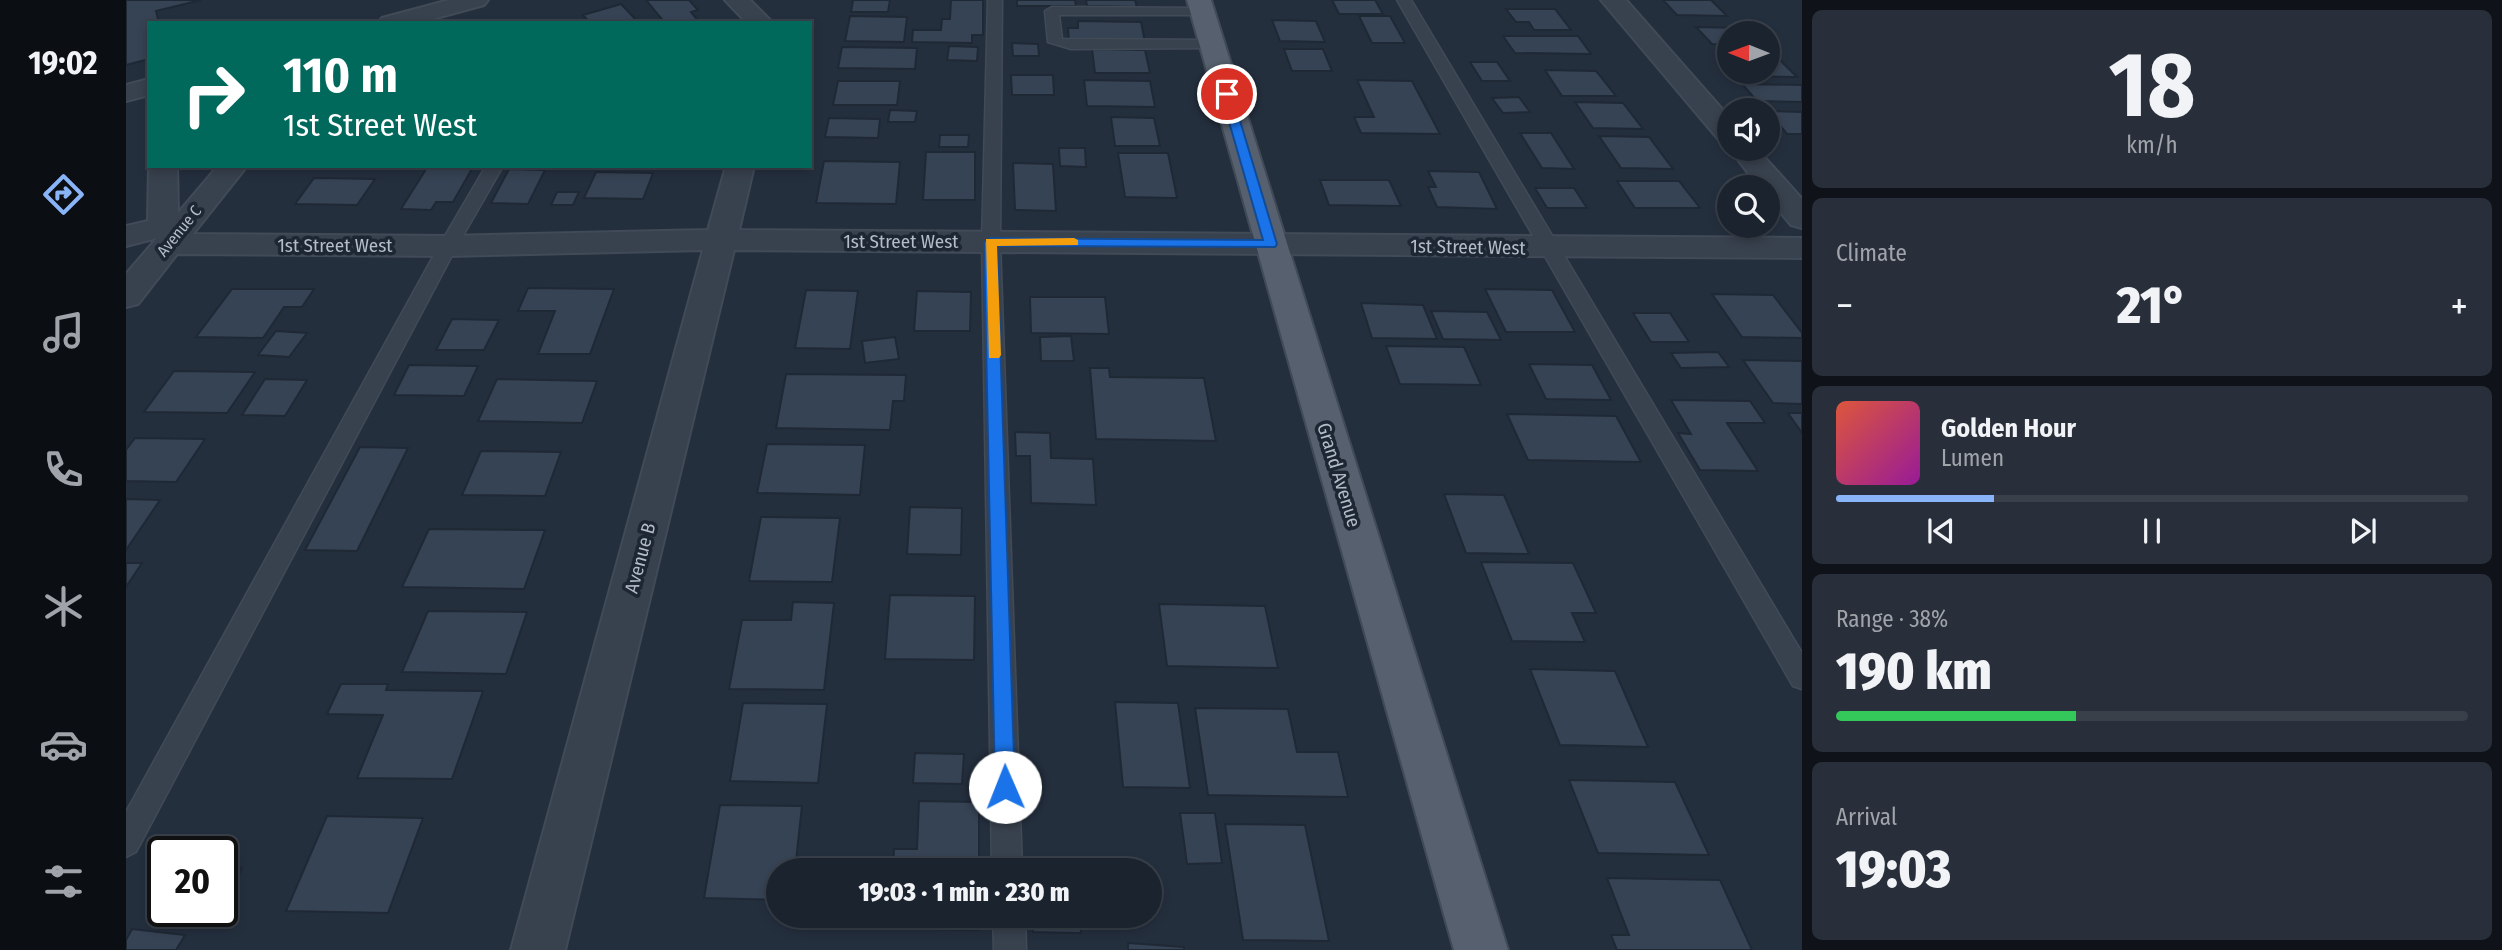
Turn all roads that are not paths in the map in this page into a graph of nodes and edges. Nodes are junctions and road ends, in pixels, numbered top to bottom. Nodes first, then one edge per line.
1 (477, 0) edge
2 (737, 0) edge
3 (777, 0) edge
4 (995, 0) edge
5 (1404, 0) edge
6 (1613, 0) edge
7 (1205, 19) edge
8 (398, 21) edge
9 (759, 21) edge
10 (772, 21) edge
11 (147, 88) edge
12 (126, 93) edge
13 (1717, 120) edge
14 (1752, 161) edge
15 (163, 168) edge
16 (231, 168) edge
17 (494, 168) edge
18 (740, 168) edge
19 (1802, 218) edge
20 (173, 230) junction
21 (126, 236) edge
22 (722, 240) junction
23 (990, 242) junction
24 (1270, 244) junction
25 (448, 246) junction
26 (1549, 248) junction
27 (1802, 248) edge
28 (126, 296) edge
29 (1802, 677) edge
30 (126, 842) edge
31 (1007, 858) edge
32 (1009, 928) edge
33 (538, 950) edge
34 (1010, 950) edge
35 (1481, 950) edge

1 - 8 street
2 - 9 street
3 - 10 street
4 - 23 lane
5 - 26 lane
6 - 13 street
7 - 7 lane
7 - 24 main road, Grand Avenue
11 - 12 street
14 - 19 street
15 - 20 street
16 - 20 street, Avenue C
17 - 25 lane
18 - 22 street, Avenue B
20 - 21 street, 1st Street West
20 - 25 street, 1st Street West
20 - 28 street, Avenue C
22 - 23 street, 1st Street West
22 - 25 street, 1st Street West
22 - 33 street, Avenue B
23 - 24 street, 1st Street West
23 - 31 lane
24 - 26 street, 1st Street West
24 - 35 main road, Grand Avenue
25 - 30 lane
26 - 27 street, 1st Street West
26 - 29 lane
32 - 34 lane

